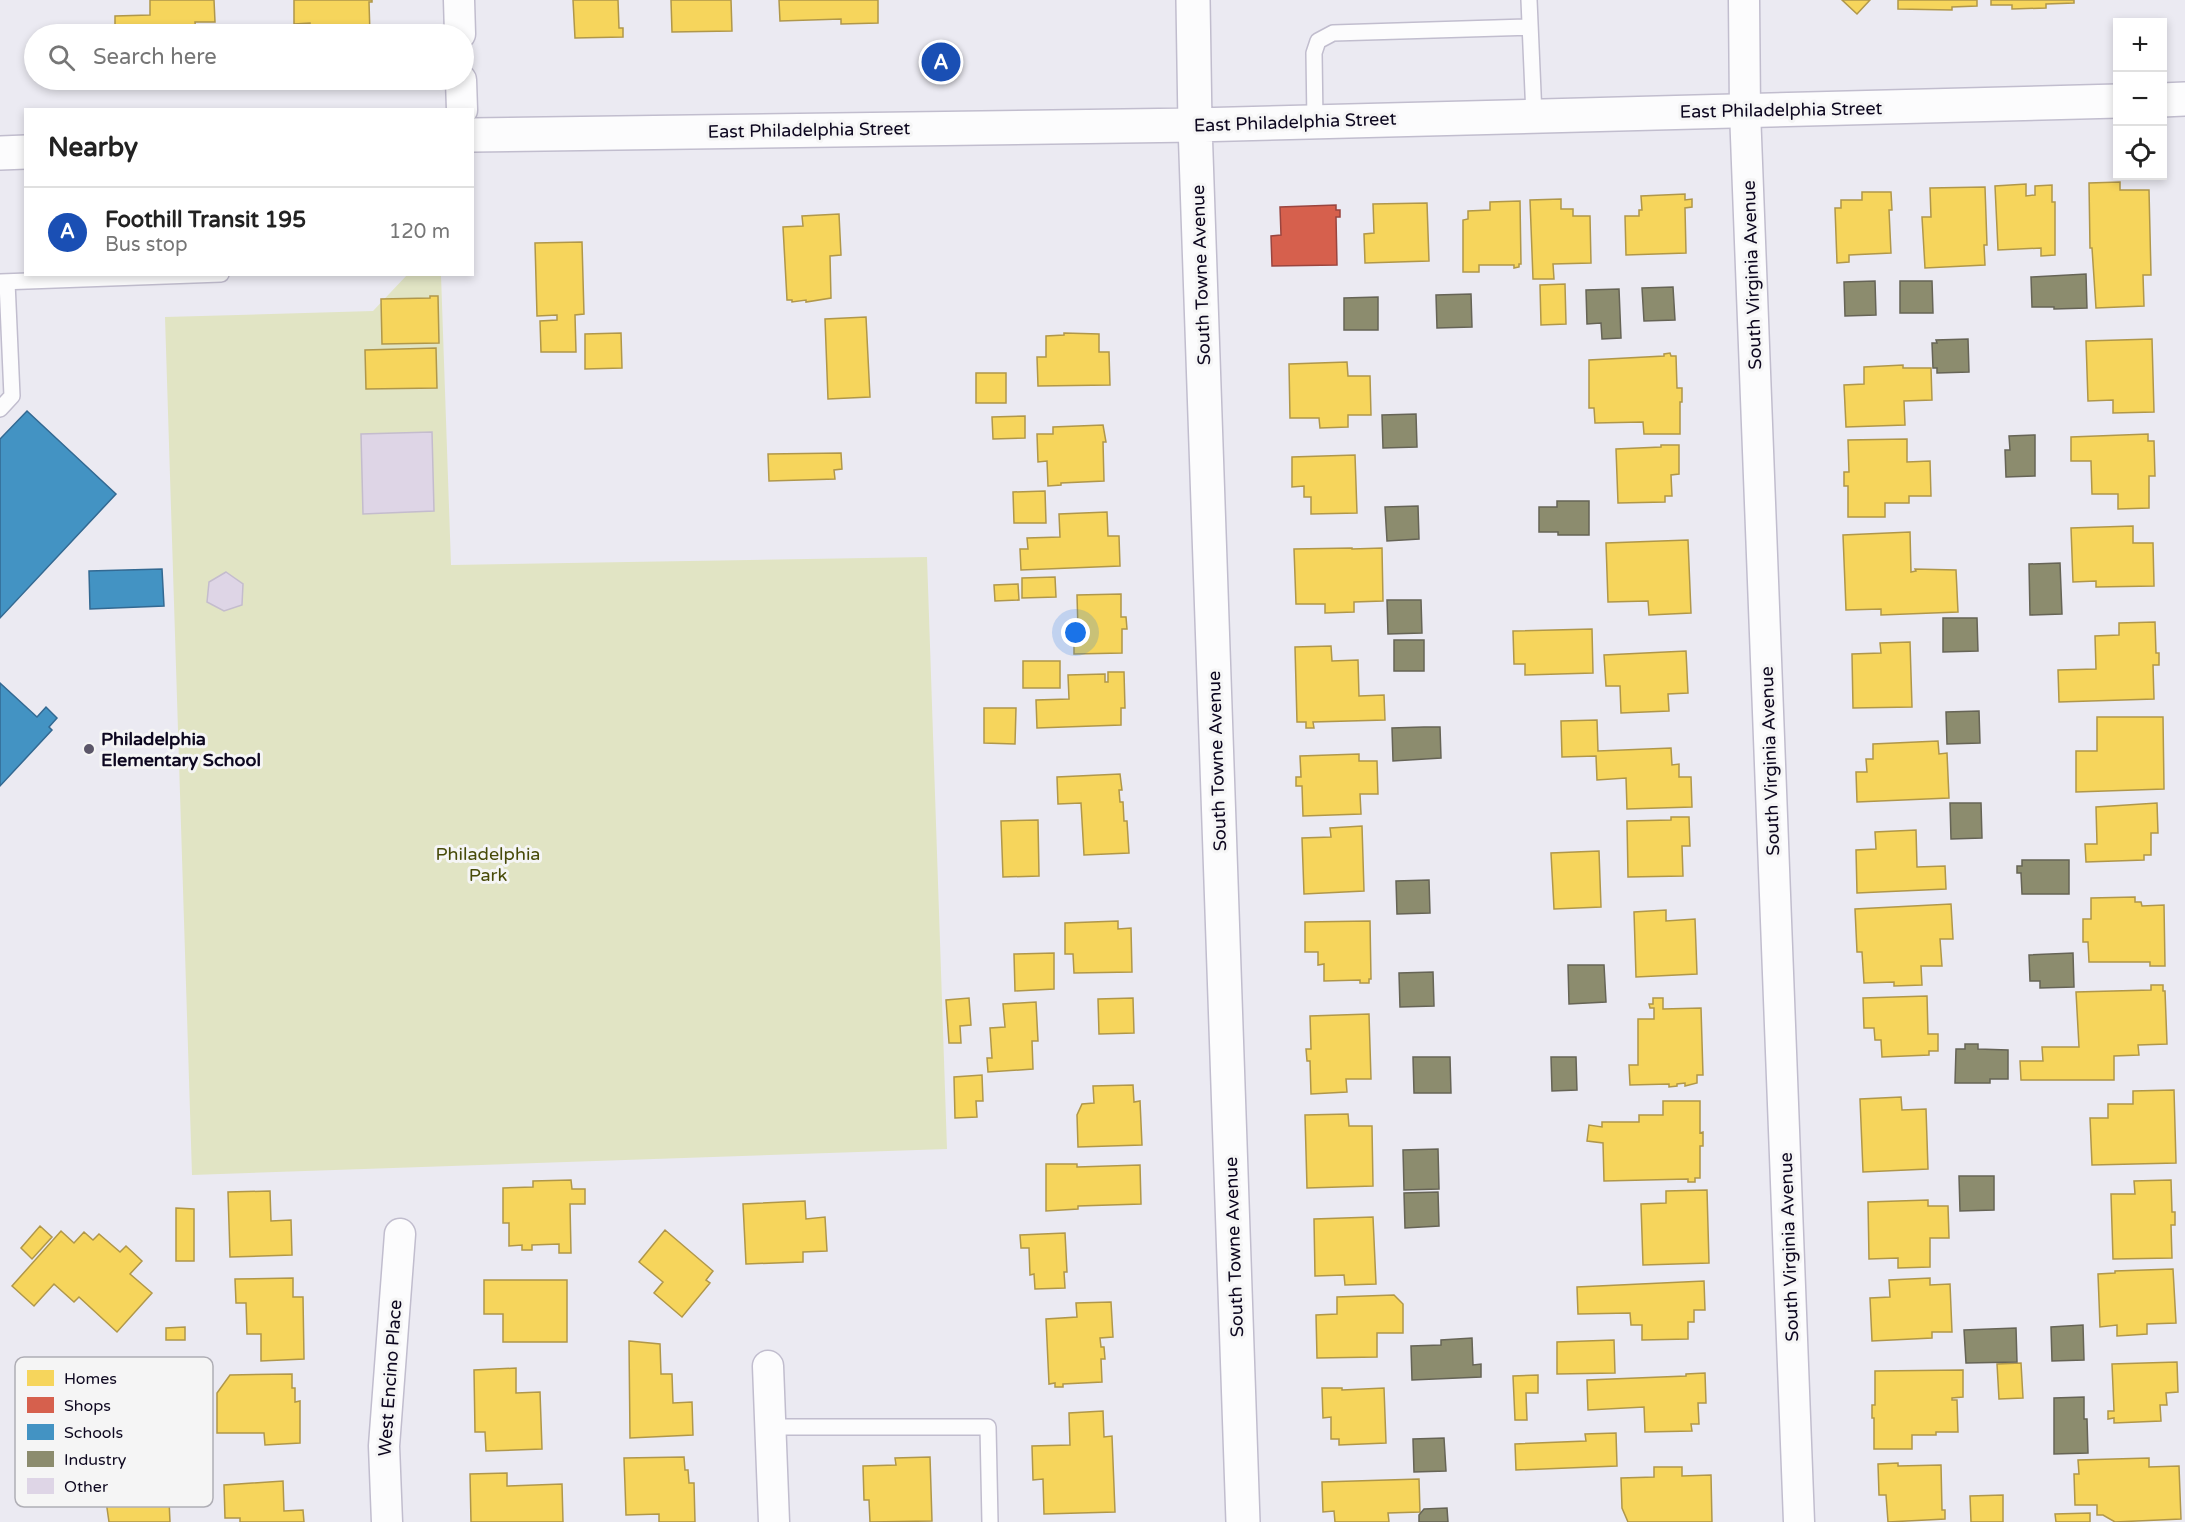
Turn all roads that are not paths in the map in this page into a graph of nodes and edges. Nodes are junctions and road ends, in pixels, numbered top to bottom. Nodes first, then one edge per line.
1 (459, 0) edge
2 (1193, 0) edge
3 (1529, 0) edge
4 (1744, 0) edge
5 (460, 24) edge
6 (1530, 27) junction
7 (461, 90) edge
8 (2185, 99) edge
9 (2167, 100) edge
10 (2113, 101) edge
11 (462, 108) edge
12 (1745, 111) junction
13 (1534, 116) junction
14 (1315, 122) junction
15 (1195, 125) junction
16 (474, 135) edge
17 (24, 152) edge
18 (0, 153) edge
19 (166, 276) edge
20 (3, 282) edge
21 (0, 409) edge
22 (400, 1234) dead end
23 (768, 1366) dead end
24 (771, 1427) junction
25 (387, 1522) edge
26 (774, 1522) edge
27 (990, 1522) edge
28 (1244, 1522) edge
29 (1799, 1522) edge

1 - 5 street
2 - 15 street, South Towne Avenue
3 - 6 lane
4 - 12 street, South Virginia Avenue
6 - 13 lane
6 - 14 lane
7 - 11 street
8 - 9 street
10 - 12 street, East Philadelphia Street
12 - 13 street, East Philadelphia Street
12 - 29 street, South Virginia Avenue
13 - 14 street, East Philadelphia Street
14 - 15 street, East Philadelphia Street
15 - 16 street, East Philadelphia Street
15 - 28 street, South Towne Avenue
17 - 18 street
19 - 20 lane
20 - 21 lane
22 - 25 street, West Encino Place
23 - 24 street
24 - 26 street
24 - 27 lane

